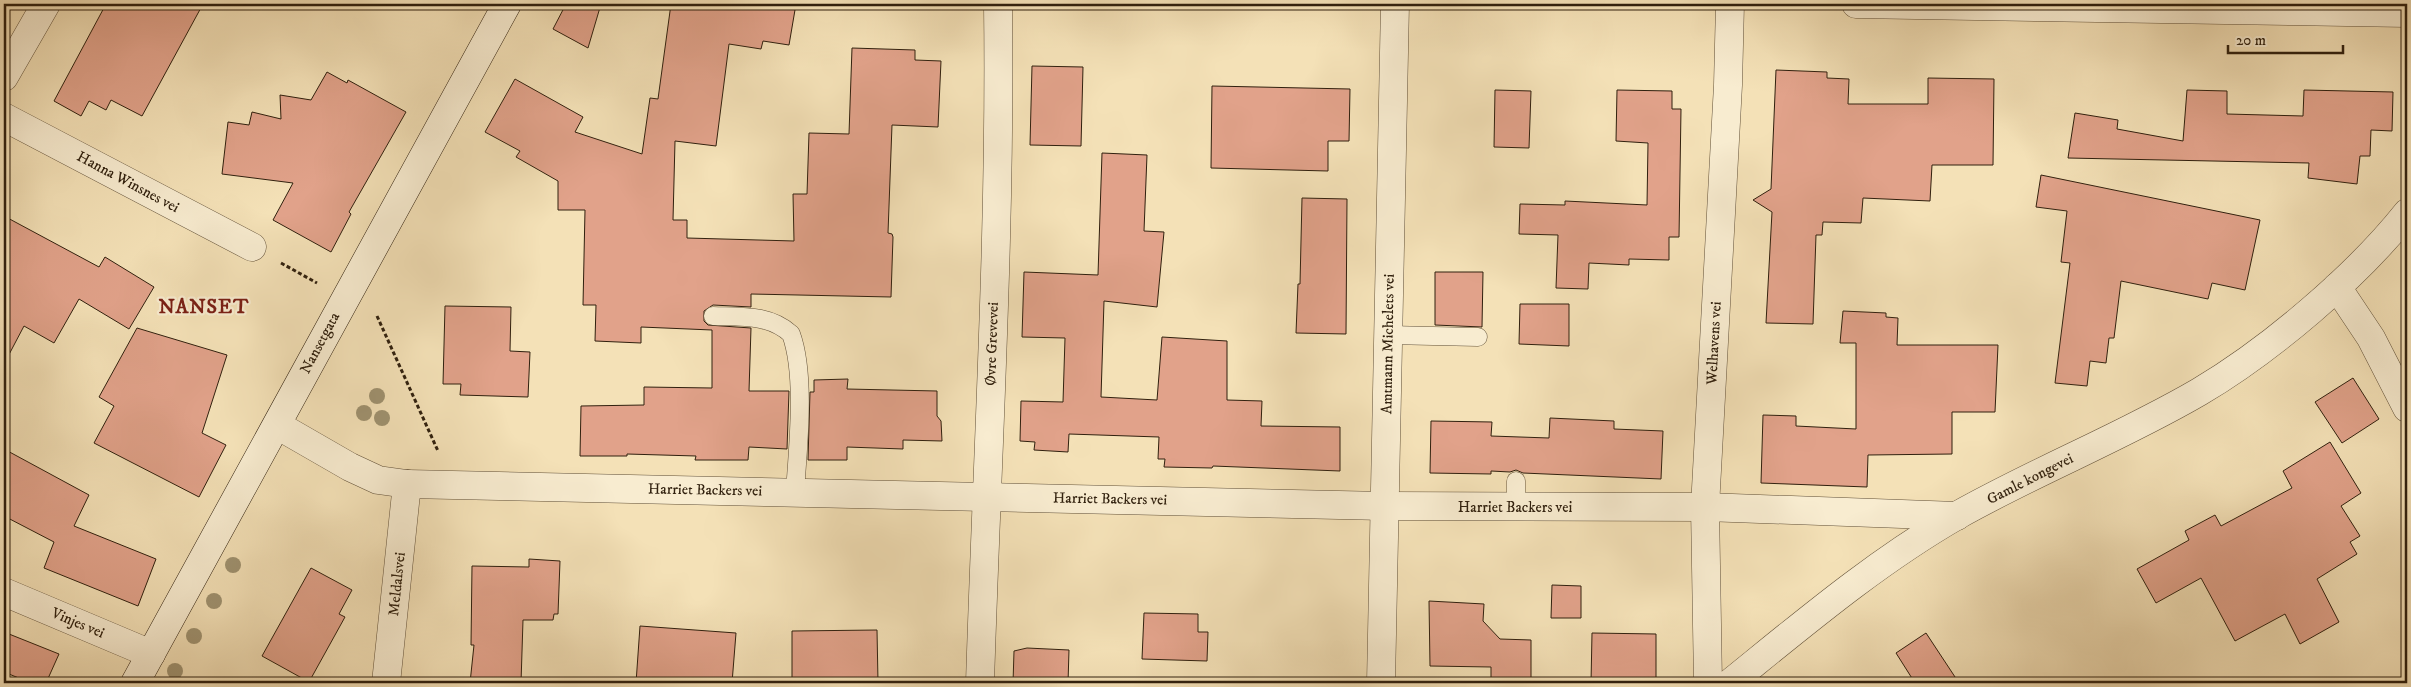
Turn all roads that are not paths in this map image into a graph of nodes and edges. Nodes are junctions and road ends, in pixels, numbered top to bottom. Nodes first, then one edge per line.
1 (46, 4) edge
2 (507, 4) edge
3 (998, 4) edge
4 (1395, 4) edge
5 (1730, 4) edge
6 (1856, 4) edge
7 (2407, 13) edge
8 (4, 77) edge
9 (4, 116) edge
10 (2407, 213) edge
11 (252, 247) road end
12 (2337, 287) junction
13 (713, 316) dead end
14 (1388, 335) junction
15 (1478, 336) dead end
16 (2407, 408) edge
17 (277, 425) junction
18 (407, 484) junction
19 (795, 492) junction
20 (987, 495) junction
21 (1385, 506) junction
22 (1706, 507) junction
23 (1957, 516) junction
24 (4, 592) edge
25 (151, 654) junction
26 (135, 683) edge
27 (386, 683) edge
28 (980, 683) edge
29 (1381, 683) edge
30 (1708, 683) edge
31 (1730, 683) edge

1 - 8 street
2 - 17 street, Nansetgata
3 - 20 street, Øvre Grevevei
4 - 14 street, Amtmann Michelets vei
5 - 22 street, Welhavens vei
6 - 7 street
9 - 11 street, Hanna Winsnes vei
10 - 12 street, Gamle kongevei
12 - 16 street
12 - 23 street, Gamle kongevei
13 - 19 lane
14 - 15 lane
14 - 21 street, Amtmann Michelets vei
17 - 18 street, Harriet Backers vei
17 - 25 street, Nansetgata
18 - 19 street, Harriet Backers vei
18 - 27 street, Meldalsvei
19 - 20 street, Harriet Backers vei
20 - 21 street, Harriet Backers vei
20 - 28 street, Øvre Grevevei
21 - 22 street, Harriet Backers vei
21 - 29 street, Amtmann Michelets vei
22 - 23 street, Harriet Backers vei
22 - 30 street, Welhavens vei
23 - 31 street, Gamle kongevei
24 - 25 street, Vinjes vei
25 - 26 street, Nansetgata

